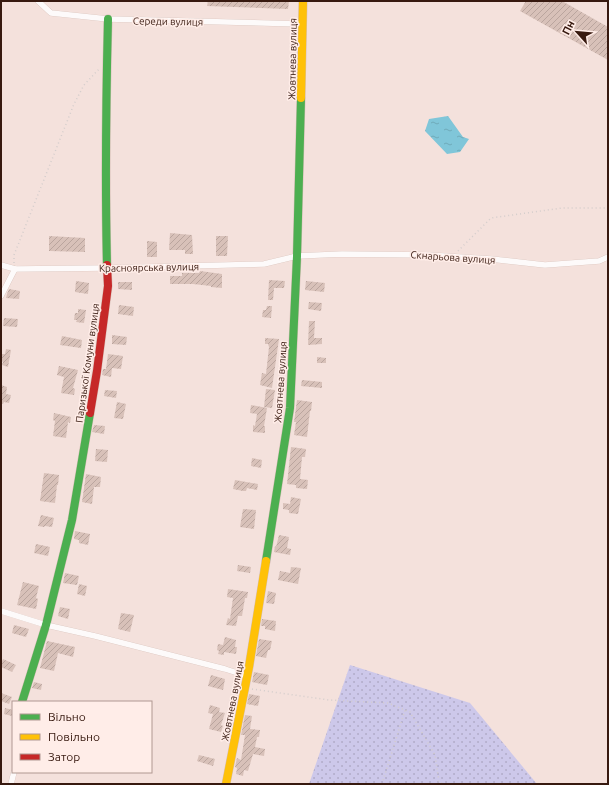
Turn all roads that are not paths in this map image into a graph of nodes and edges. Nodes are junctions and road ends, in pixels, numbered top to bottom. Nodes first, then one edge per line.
1 (38, 1) edge
2 (303, 1) edge
3 (108, 19) junction
4 (302, 24) junction
5 (297, 256) junction
6 (608, 257) edge
7 (1, 265) edge
8 (108, 268) junction
9 (14, 269) junction
10 (1, 296) edge
11 (1, 611) edge
12 (46, 625) junction
13 (247, 676) junction
14 (22, 701) edge
15 (14, 773) edge
16 (11, 784) edge
17 (226, 784) edge

1 - 3 street, Середи вулиця
2 - 4 street, Жовтнева вулиця
3 - 4 street, Середи вулиця
3 - 8 street, Паризької Комуни вулиця
4 - 5 street, Жовтнева вулиця
5 - 6 street, Скнарьова вулиця
5 - 8 street, Красноярська вулиця
5 - 13 street, Жовтнева вулиця
7 - 9 street, Красноярська вулиця
8 - 9 street, Красноярська вулиця
8 - 12 street, Паризької Комуни вулиця
9 - 10 street
11 - 12 street
12 - 13 street
12 - 14 street, Паризької Комуни вулиця
13 - 17 street, Жовтнева вулиця
15 - 16 street

